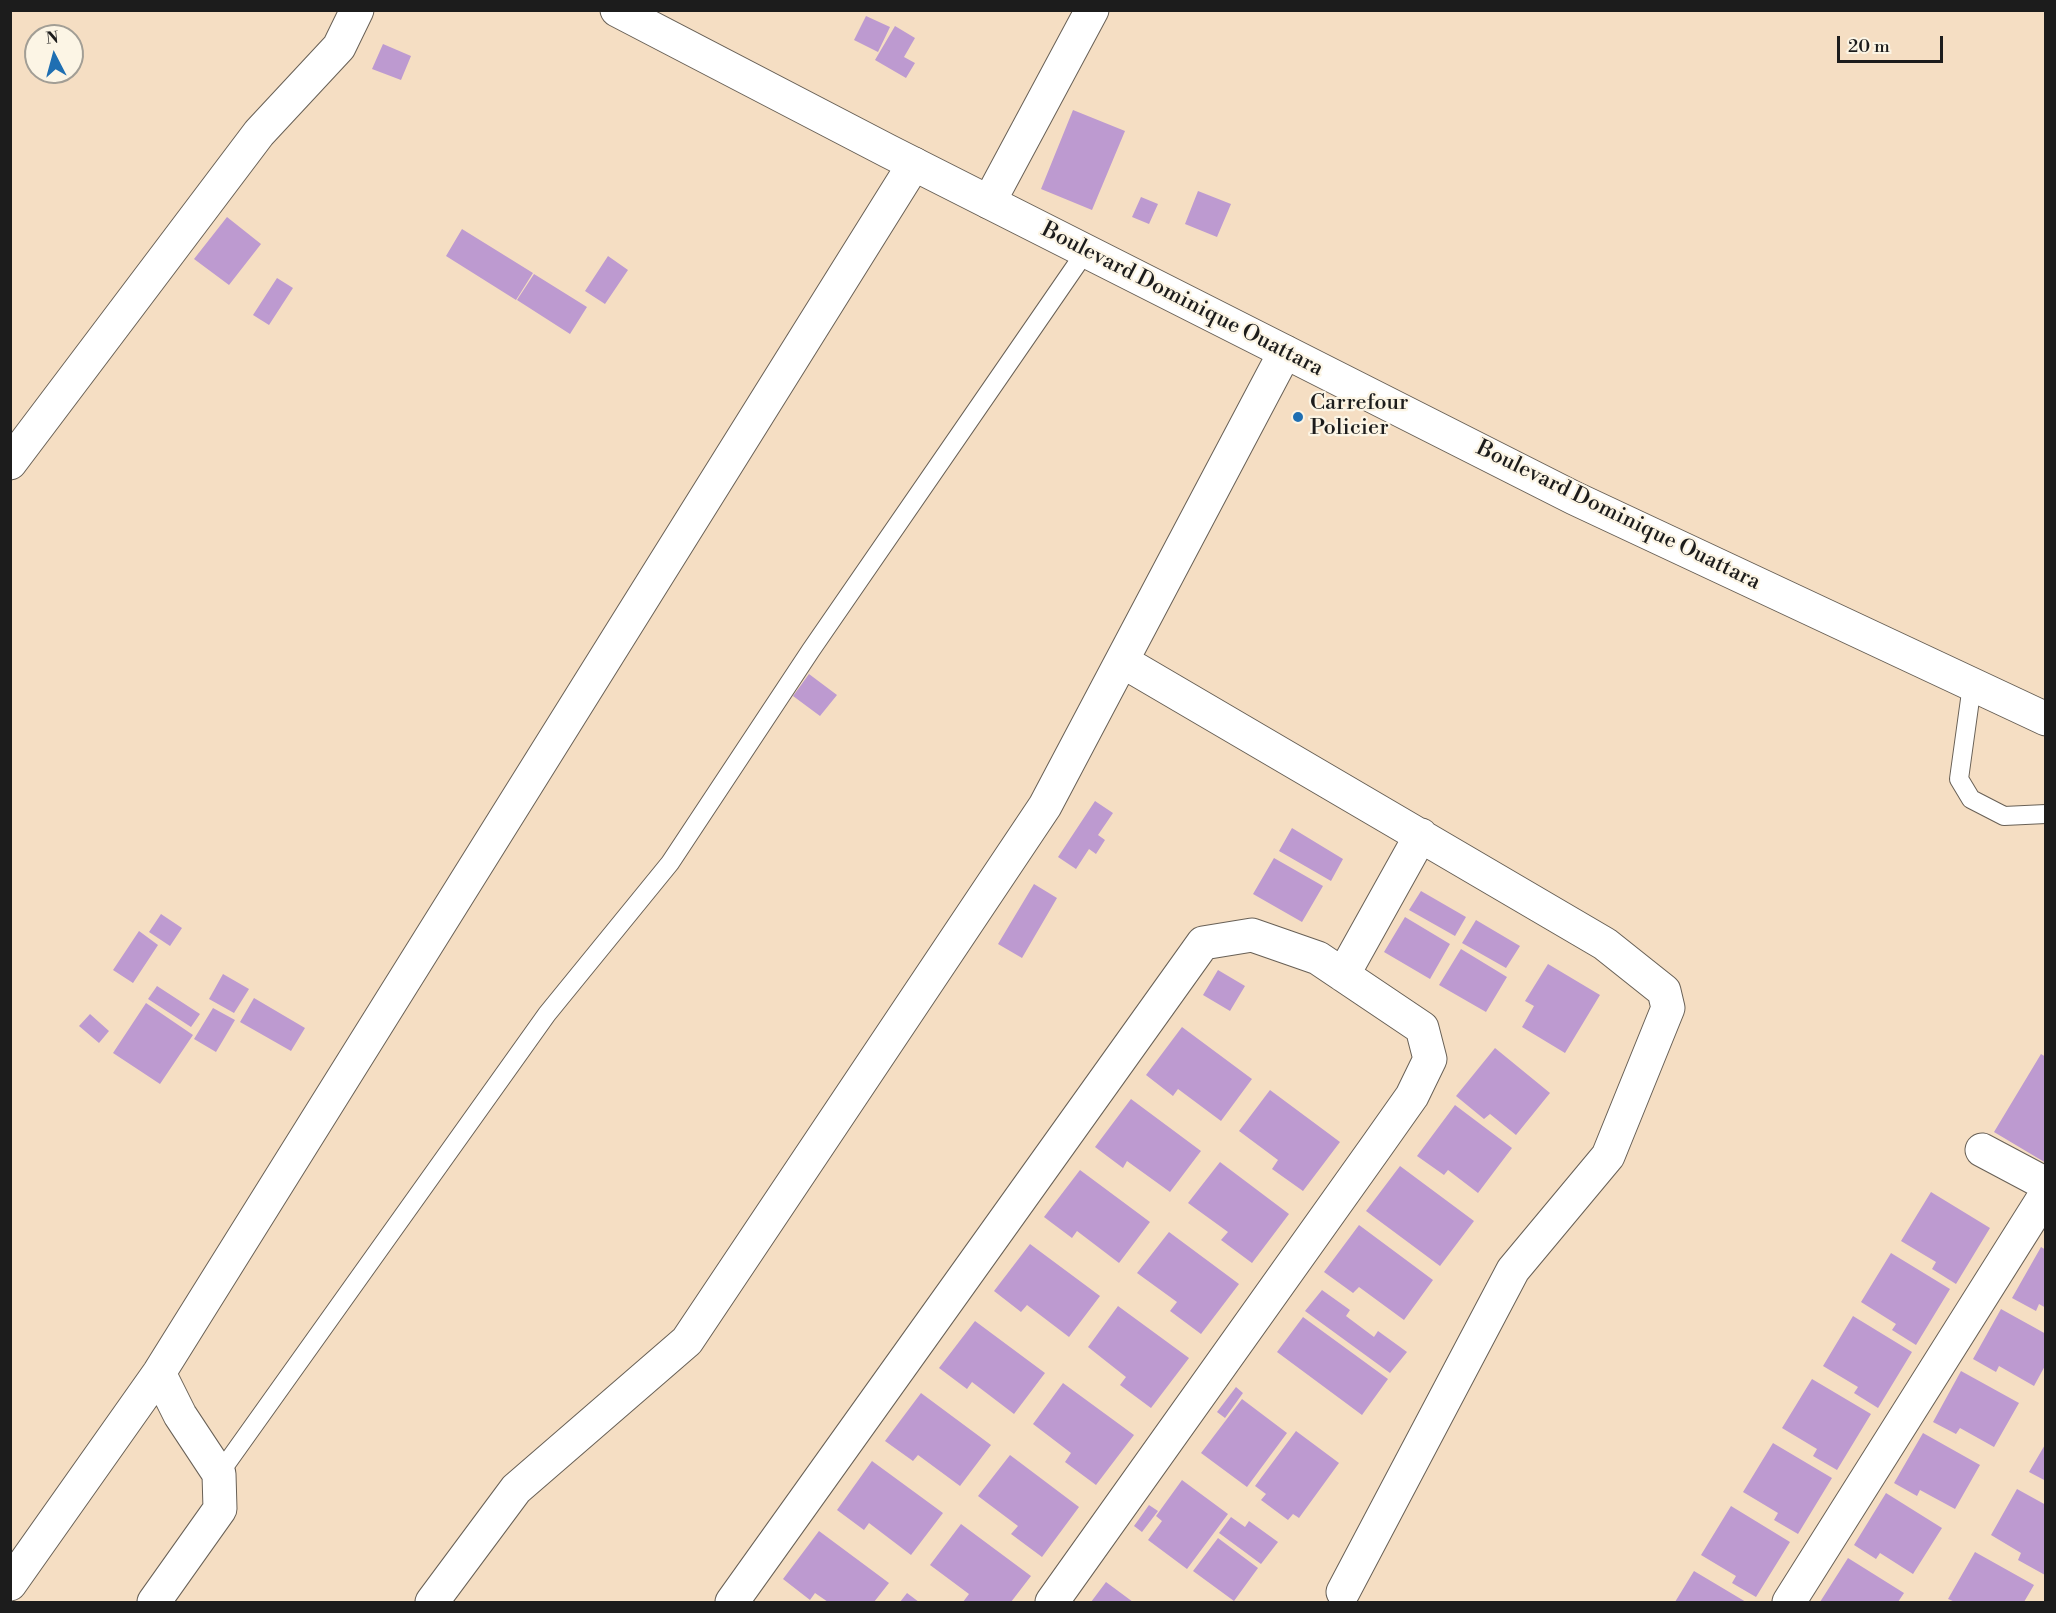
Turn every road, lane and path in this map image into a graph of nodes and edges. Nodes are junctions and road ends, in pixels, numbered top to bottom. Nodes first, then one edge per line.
1 (357, 10) edge
2 (617, 10) edge
3 (1092, 10) edge
4 (914, 164) junction
5 (989, 202) junction
6 (1086, 251) junction
7 (1286, 352) junction
8 (10, 463) edge
9 (1122, 661) junction
10 (1972, 685) junction
11 (2046, 719) edge
12 (2046, 814) edge
13 (1421, 835) junction
14 (1343, 975) junction
15 (1982, 1150) dead end
16 (2046, 1184) edge
17 (2046, 1194) edge
18 (159, 1373) junction
19 (219, 1474) junction
20 (10, 1584) edge
21 (1343, 1592) dead end
22 (154, 1602) edge
23 (432, 1602) edge
24 (732, 1602) edge
25 (1052, 1602) edge
26 (1789, 1602) edge

1 - 8 street
2 - 4 street, Boulevard Dominique Ouattara
3 - 5 street
4 - 5 street, Boulevard Dominique Ouattara
4 - 18 street
5 - 6 street, Boulevard Dominique Ouattara
6 - 7 street, Boulevard Dominique Ouattara
6 - 19 lane
7 - 9 street
7 - 10 street, Boulevard Dominique Ouattara
9 - 13 street
9 - 23 street
10 - 11 street, Boulevard Dominique Ouattara
10 - 12 lane
13 - 14 street
13 - 21 street
14 - 24 street
14 - 25 street
15 - 16 street
17 - 26 street
18 - 19 street
18 - 20 street
19 - 22 street

